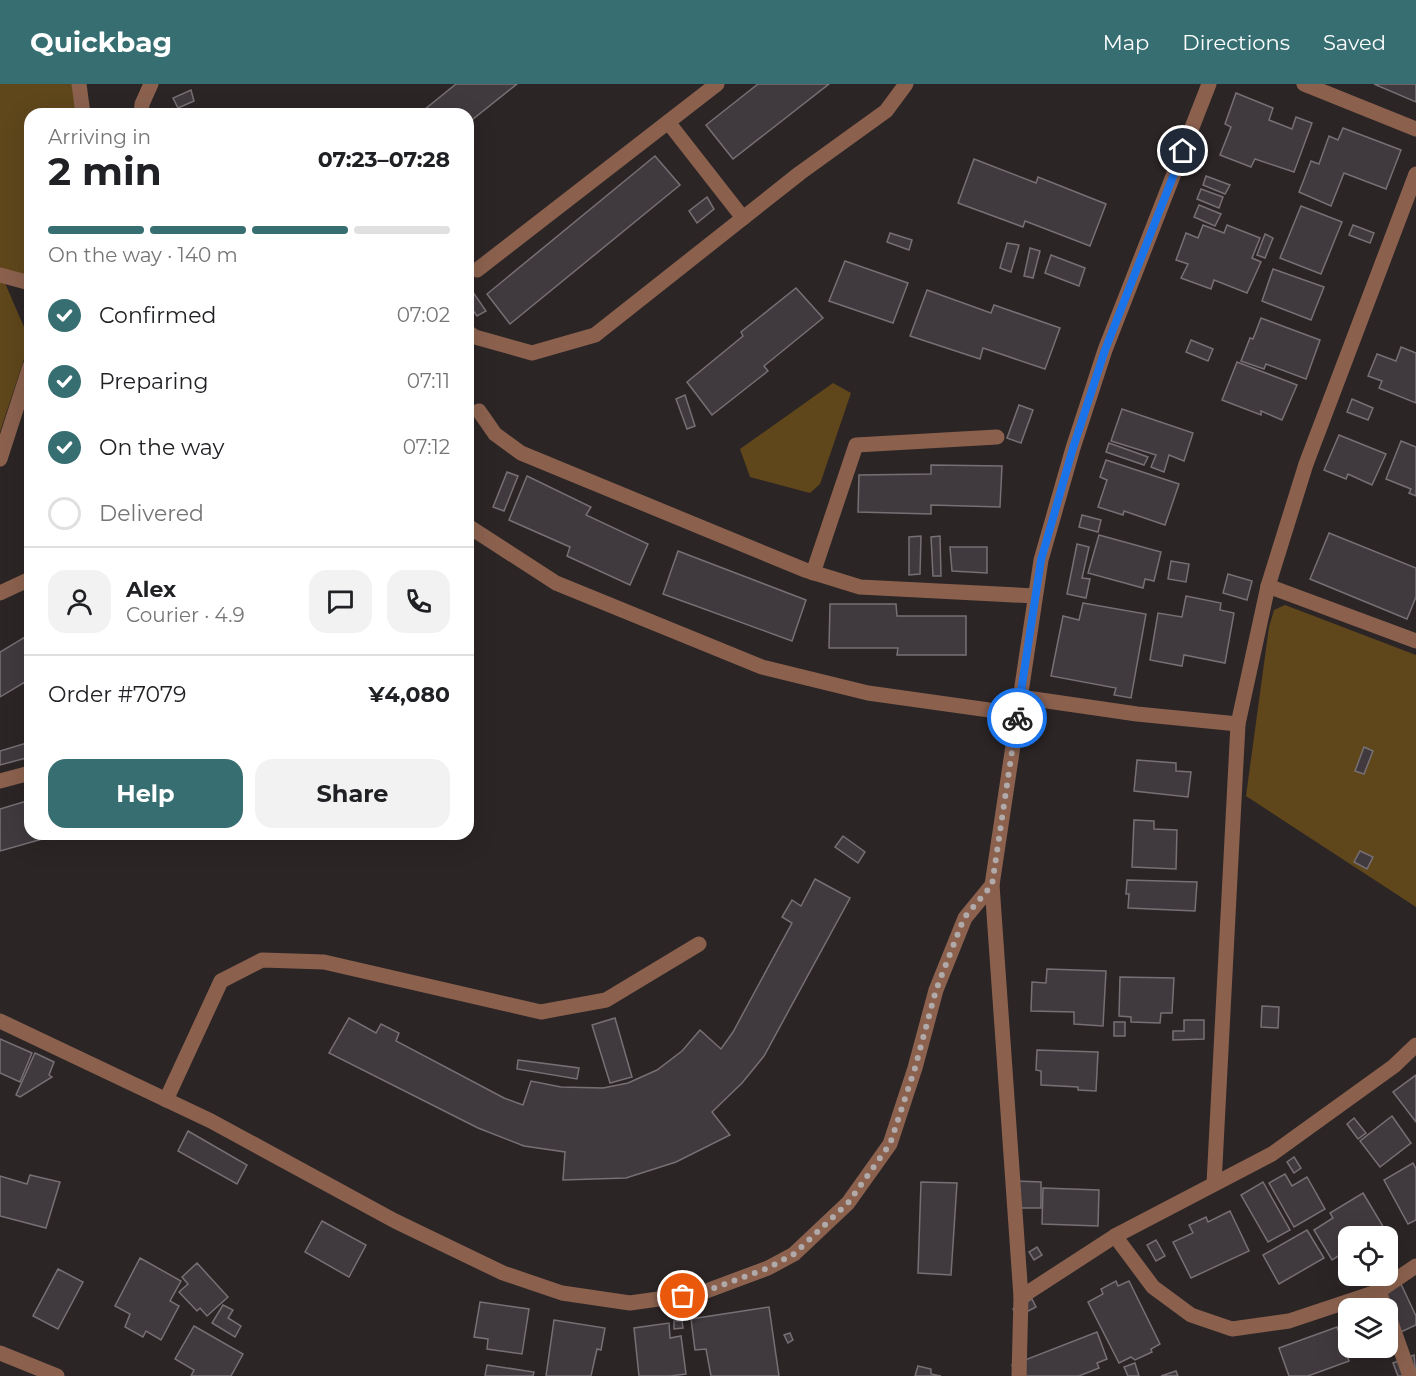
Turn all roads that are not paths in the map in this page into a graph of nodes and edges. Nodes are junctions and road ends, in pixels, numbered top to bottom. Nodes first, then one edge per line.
1 (79, 84) edge
2 (151, 84) edge
3 (717, 84) edge
4 (906, 84) edge
5 (1209, 84) edge
6 (1304, 84) edge
7 (82, 108) edge
8 (142, 108) edge
9 (669, 122) junction
10 (1416, 129) edge
11 (1416, 174) edge
12 (743, 218) junction
13 (477, 270) dead end
14 (0, 275) edge
15 (24, 281) edge
16 (474, 336) edge
17 (24, 385) edge
18 (479, 411) dead end
19 (997, 437) dead end
20 (0, 459) edge
21 (474, 530) edge
22 (813, 573) junction
23 (24, 582) edge
24 (1268, 586) junction
25 (0, 593) edge
26 (1035, 597) junction
27 (1416, 641) edge
28 (1020, 697) junction
29 (1018, 714) junction
30 (1238, 724) junction
31 (24, 775) edge
32 (0, 781) edge
33 (992, 885) junction
34 (699, 944) dead end
35 (0, 1021) edge
36 (1416, 1045) edge
37 (166, 1100) junction
38 (1214, 1184) junction
39 (1115, 1236) junction
40 (1416, 1266) edge
41 (1379, 1291) junction
42 (1021, 1297) junction
43 (1381, 1298) edge
44 (1398, 1342) edge
45 (0, 1353) edge
46 (57, 1376) edge
47 (1019, 1376) edge
48 (1410, 1376) edge

1 - 7 street
2 - 8 street
3 - 9 street
4 - 12 street
5 - 26 street
6 - 10 street
9 - 12 street
9 - 13 street
11 - 24 street
12 - 16 street
14 - 15 street
17 - 20 street
18 - 22 street
19 - 22 street
21 - 29 street
22 - 26 street
23 - 25 street
24 - 27 street
24 - 30 street
26 - 28 street
28 - 29 street
28 - 30 street
29 - 33 street
30 - 38 street
31 - 32 street
33 - 37 street
33 - 42 street
34 - 37 street
35 - 37 street
36 - 38 street
38 - 39 street
39 - 41 street
39 - 42 street
40 - 41 street
41 - 43 street
42 - 47 street
44 - 48 street
45 - 46 street

